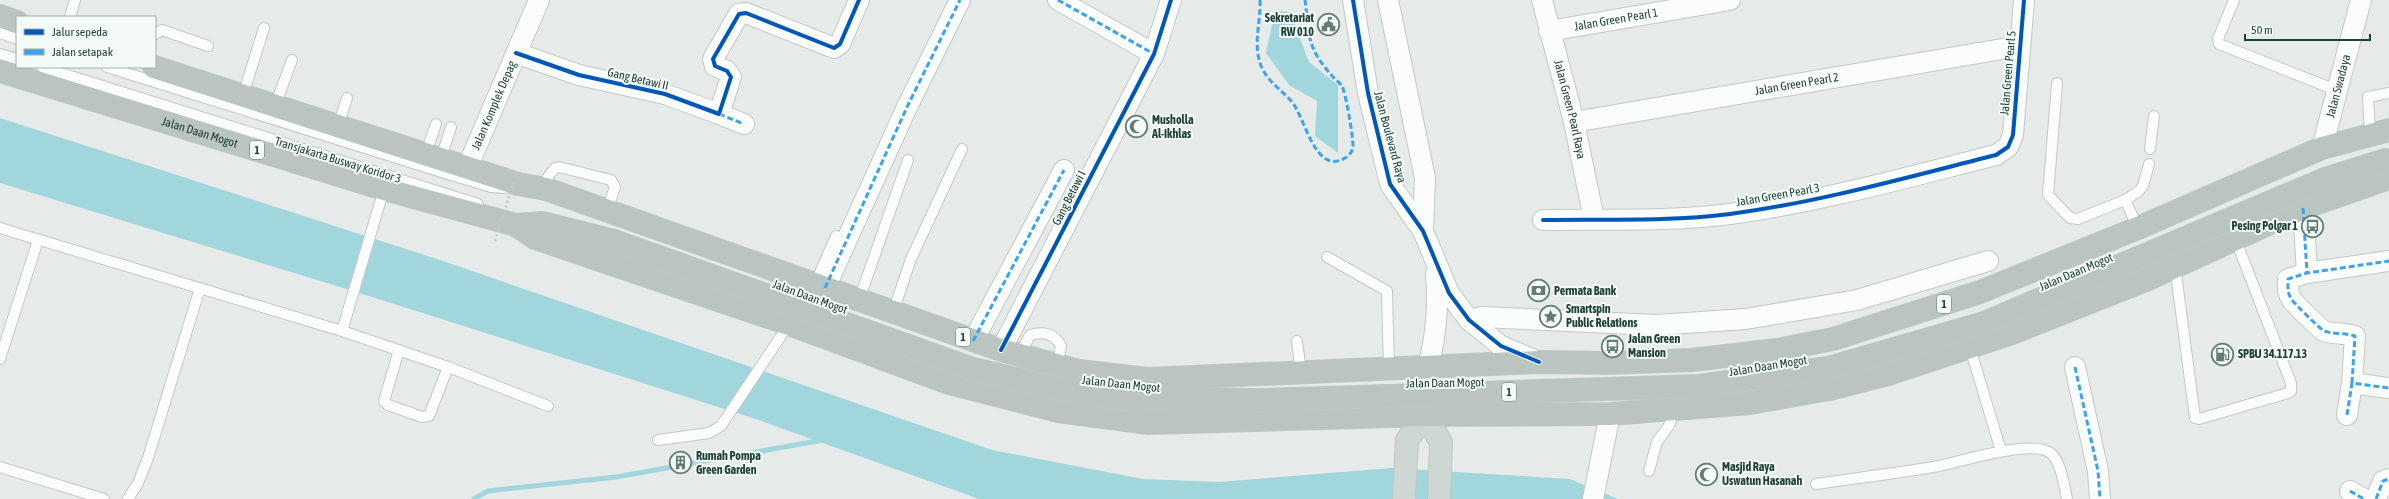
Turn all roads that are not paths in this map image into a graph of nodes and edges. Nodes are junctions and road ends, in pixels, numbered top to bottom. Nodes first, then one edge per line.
1 (75, 0) edge
2 (539, 0) edge
3 (859, 0) edge
4 (960, 0) edge
5 (1058, 0) edge
6 (1171, 0) edge
7 (1353, 0) edge
8 (1388, 0) edge
9 (1542, 0) edge
10 (1730, 0) edge
11 (2024, 0) edge
12 (2234, 0) edge
13 (2361, 0) edge
14 (0, 16) edge
15 (70, 16) edge
16 (16, 22) edge
17 (264, 28) dead end
18 (1549, 31) junction
19 (0, 33) edge
20 (156, 33) edge
21 (16, 39) edge
22 (208, 46) dead end
23 (2020, 46) junction
24 (516, 53) junction
25 (0, 54) edge
26 (1154, 54) junction
27 (16, 59) edge
28 (292, 60) dead end
29 (45, 68) edge
30 (110, 68) edge
31 (156, 68) edge
32 (0, 71) edge
33 (2057, 83) dead end
34 (2336, 90) junction
35 (2389, 93) edge
36 (242, 95) junction
37 (347, 98) dead end
38 (275, 106) junction
39 (719, 114) junction
40 (2154, 116) dead end
41 (1574, 122) junction
42 (436, 124) dead end
43 (744, 124) dead end
44 (338, 126) junction
45 (451, 127) dead end
46 (2383, 136) edge
47 (2008, 146) joint
48 (2322, 148) junction
49 (962, 149) dead end
50 (2150, 149) dead end
51 (434, 155) junction
52 (908, 160) dead end
53 (2389, 160) edge
54 (2149, 164) dead end
55 (468, 166) junction
56 (2389, 169) edge
57 (1064, 170) dead end
58 (517, 178) junction
59 (2389, 178) edge
60 (384, 189) junction
61 (546, 189) junction
62 (2125, 200) junction
63 (2303, 208) junction
64 (607, 210) junction
65 (1594, 219) junction
66 (1543, 220) dead end
67 (516, 224) junction
68 (0, 228) edge
69 (2138, 228) junction
70 (1423, 231) junction
71 (617, 234) junction
72 (836, 236) dead end
73 (2235, 238) junction
74 (38, 240) junction
75 (1327, 257) dead end
76 (2389, 260) edge
77 (1435, 263) junction
78 (2175, 266) junction
79 (2307, 273) junction
80 (2108, 282) dead end
81 (820, 286) junction
82 (200, 288) junction
83 (1980, 292) junction
84 (2079, 295) dead end
85 (859, 300) junction
86 (893, 312) junction
87 (1469, 320) junction
88 (789, 324) junction
89 (342, 331) junction
90 (973, 341) junction
91 (1297, 341) dead end
92 (1818, 343) junction
93 (1970, 348) junction
94 (399, 350) junction
95 (1777, 350) junction
96 (1011, 353) junction
97 (0, 359) edge
98 (1539, 362) junction
99 (448, 367) junction
100 (1428, 367) junction
101 (2075, 367) dead end
102 (1389, 369) junction
103 (1301, 373) junction
104 (1888, 374) junction
105 (2352, 383) junction
106 (2389, 388) edge
107 (1829, 389) junction
108 (1787, 397) junction
109 (548, 406) dead end
110 (1673, 410) junction
111 (1465, 414) junction
112 (1610, 414) junction
113 (1426, 415) junction
114 (2346, 415) dead end
115 (658, 440) dead end
116 (2001, 451) junction
117 (0, 467) edge
118 (1648, 471) dead end
119 (2389, 478) edge
120 (1816, 484) dead end
121 (104, 499) edge
122 (128, 499) edge
123 (1404, 499) edge
124 (1439, 499) edge
125 (1593, 499) edge
126 (2067, 499) edge
127 (2100, 499) edge
128 (2376, 499) edge

1 - 15 lane
2 - 24 street, Jalan Komplek Depag
3 - 39 street
4 - 81 street
5 - 26 street
6 - 26 street, Gang Betawi I
7 - 70 street, Jalan Boulevard Raya
8 - 70 street, Jalan Boulevard Raya
9 - 18 street, Jalan Green Pearl Raya
10 - 18 street, Jalan Green Pearl 1
11 - 23 street, Jalan Green Pearl 5
12 - 34 lane
13 - 34 street, Jalan Swadaya
14 - 16 highway
17 - 36 lane
18 - 41 street, Jalan Green Pearl Raya
19 - 21 lane
20 - 22 lane
23 - 41 street, Jalan Green Pearl 2
23 - 47 street, Jalan Green Pearl 5
24 - 39 street, Gang Betawi II
24 - 55 street, Jalan Komplek Depag
25 - 27 lane
26 - 96 street, Gang Betawi I
28 - 38 lane
29 - 67 lane, Transjakarta Busway Koridor 3
30 - 58 lane, Transjakarta Busway Koridor 3
31 - 36 highway, Jalan Daan Mogot / 1
32 - 60 highway, Jalan Daan Mogot / 1
33 - 62 lane
34 - 48 street, Jalan Swadaya
35 - 46 lane
36 - 38 highway, Jalan Daan Mogot / 1
37 - 44 lane
38 - 44 highway, Jalan Daan Mogot / 1
39 - 43 street, Gang Betawi II
40 - 50 lane
41 - 65 street, Jalan Green Pearl Raya
42 - 51 lane
44 - 51 highway, Jalan Daan Mogot / 1
45 - 51 lane
46 - 48 highway, Jalan Daan Mogot / 1
46 - 71 highway, Jalan Daan Mogot / 1
47 - 65 street, Jalan Green Pearl 3
48 - 69 highway, Jalan Daan Mogot / 1
49 - 86 lane
51 - 55 highway, Jalan Daan Mogot / 1
52 - 85 lane
53 - 71 highway, Jalan Daan Mogot / 1, bridge
54 - 62 lane
55 - 58 highway, Jalan Daan Mogot / 1
56 - 80 lane
57 - 90 street
58 - 61 highway, Jalan Daan Mogot / 1
58 - 71 highway, Jalan Daan Mogot / 1
59 - 63 highway, Jalan Daan Mogot / 1
60 - 67 highway, Jalan Daan Mogot / 1
60 - 89 lane
61 - 64 highway, Jalan Daan Mogot / 1
61 - 64 lane
62 - 69 lane
63 - 73 highway, Jalan Daan Mogot / 1
63 - 79 street
64 - 81 highway, Jalan Daan Mogot / 1
65 - 66 street, Jalan Green Pearl 3
67 - 71 highway, Jalan Daan Mogot / 1
67 - 88 highway, Jalan Daan Mogot / 1
68 - 74 lane
69 - 83 highway, Jalan Daan Mogot / 1
70 - 77 street, Jalan Boulevard Raya
72 - 81 lane
73 - 78 highway, Jalan Daan Mogot / 1
73 - 78 lane
74 - 82 lane
74 - 97 lane
75 - 102 lane
76 - 79 street
77 - 87 street, Jalan Boulevard Raya
77 - 100 street, Jalan Boulevard Raya
78 - 93 highway, Jalan Daan Mogot / 1
79 - 105 street
81 - 85 highway, Jalan Daan Mogot / 1
82 - 89 lane
82 - 122 lane
83 - 87 street
83 - 92 highway, Jalan Daan Mogot / 1
84 - 104 lane
85 - 86 highway, Jalan Daan Mogot / 1
86 - 90 highway, Jalan Daan Mogot / 1
87 - 98 street, Jalan Boulevard Raya
88 - 113 highway, Jalan Daan Mogot / 1
88 - 115 lane
89 - 94 lane
90 - 96 highway, Jalan Daan Mogot / 1
91 - 103 lane
92 - 95 highway, Jalan Daan Mogot / 1
92 - 107 highway
93 - 104 highway, Jalan Daan Mogot / 1
93 - 116 lane
94 - 99 lane
94 - 99 lane
95 - 98 highway, Jalan Daan Mogot / 1
95 - 108 highway
96 - 103 highway, Jalan Daan Mogot / 1
98 - 100 highway, Jalan Daan Mogot / 1
99 - 109 lane
100 - 102 highway, Jalan Daan Mogot / 1
100 - 111 highway
100 - 113 main road
101 - 127 street
102 - 103 highway, Jalan Daan Mogot / 1
104 - 107 highway, Jalan Daan Mogot / 1
105 - 106 street
105 - 114 street
107 - 108 highway, Jalan Daan Mogot / 1
108 - 110 highway, Jalan Daan Mogot / 1
110 - 112 highway, Jalan Daan Mogot / 1
110 - 118 lane
111 - 112 highway, Jalan Daan Mogot / 1
111 - 113 highway, Jalan Daan Mogot / 1
112 - 125 street
113 - 123 main road
113 - 124 main road
116 - 120 lane
116 - 126 lane
117 - 121 lane
119 - 128 street

